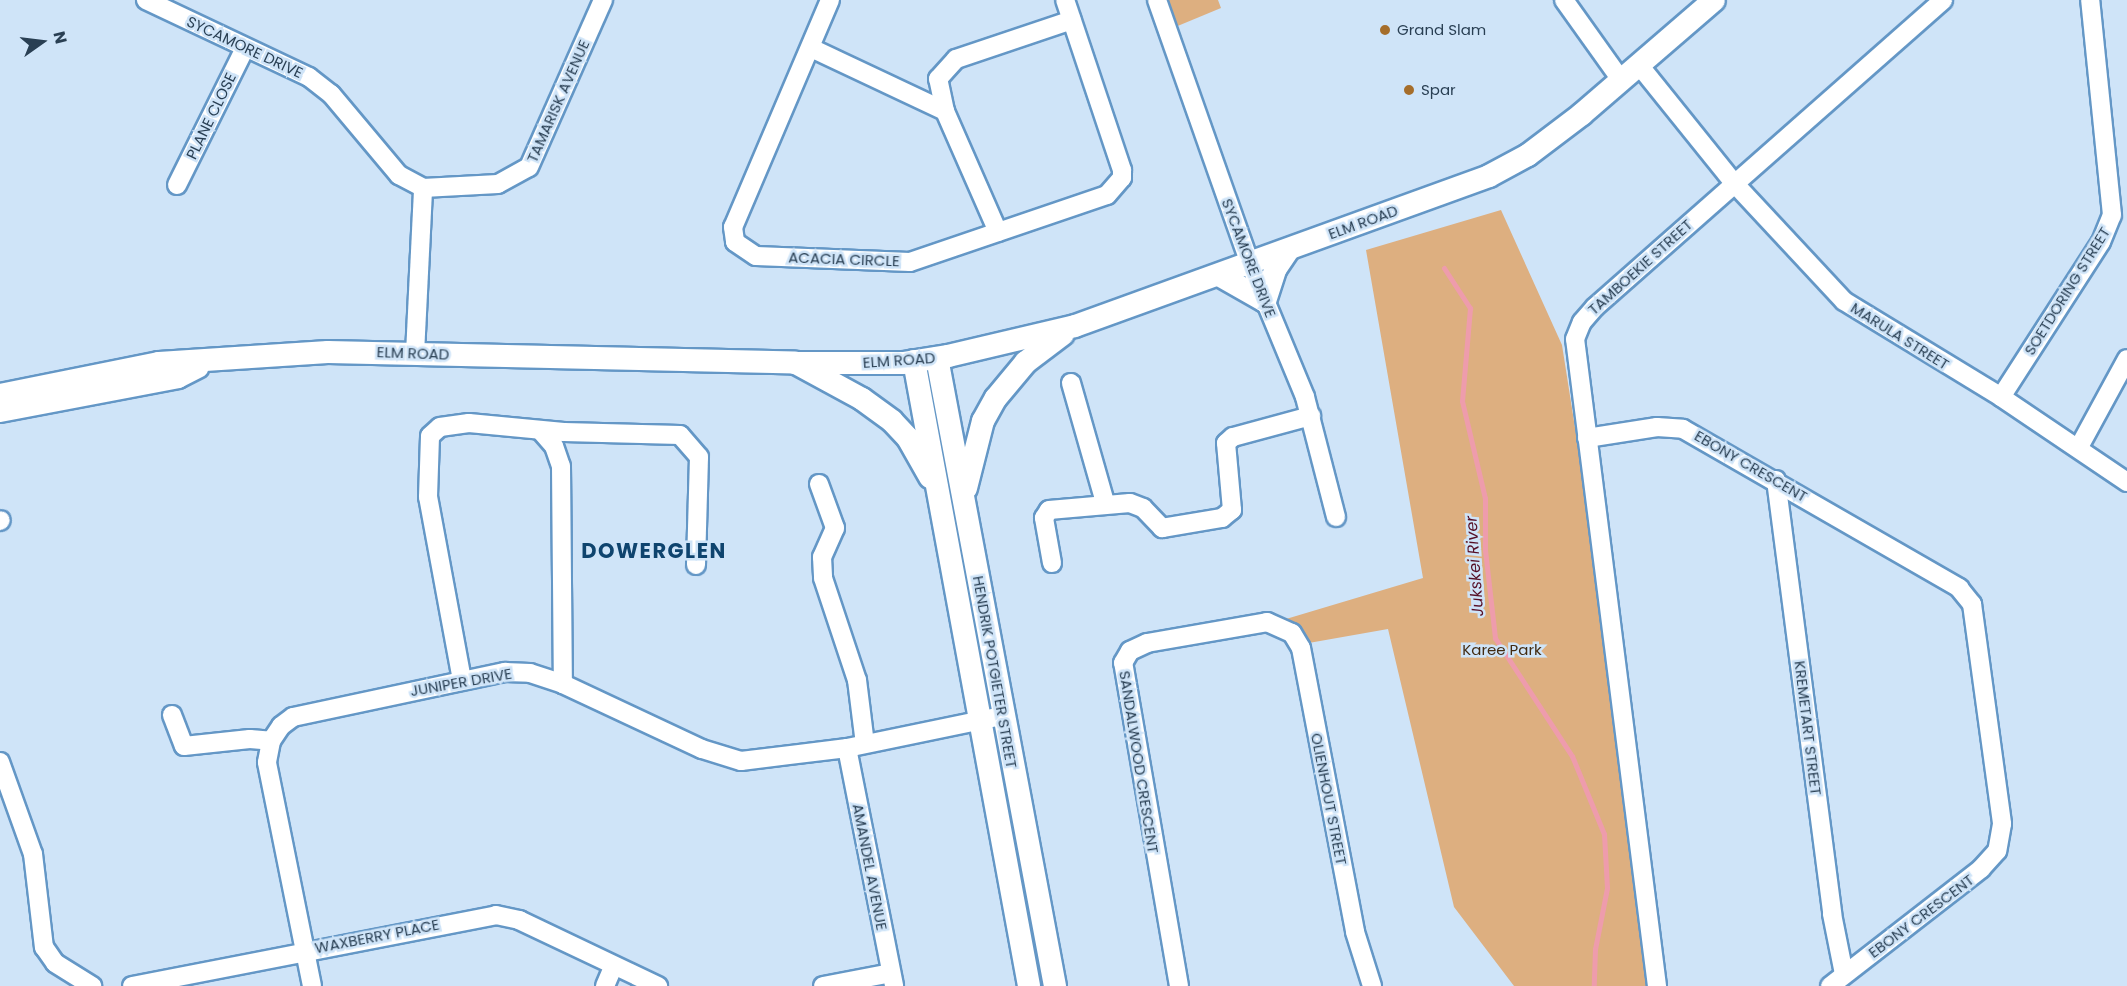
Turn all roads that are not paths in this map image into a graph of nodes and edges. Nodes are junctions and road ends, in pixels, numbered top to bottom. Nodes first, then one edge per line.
1 (146, 0) edge
2 (603, 0) edge
3 (830, 0) edge
4 (1065, 0) edge
5 (1156, 0) edge
6 (1564, 0) edge
7 (1714, 0) edge
8 (1943, 0) edge
9 (2090, 0) edge
10 (1072, 20) junction
11 (245, 48) junction
12 (811, 48) junction
13 (1639, 65) junction
14 (1621, 80) junction
15 (945, 111) junction
16 (1734, 183) junction
17 (177, 185) dead end
18 (423, 188) junction
19 (998, 232) junction
20 (1288, 250) junction
21 (1250, 264) junction
22 (1219, 275) junction
23 (1264, 301) junction
24 (1075, 326) junction
25 (415, 354) junction
26 (938, 358) junction
27 (2127, 359) edge
28 (212, 360) junction
29 (914, 361) junction
30 (795, 363) junction
31 (1071, 383) dead end
32 (0, 395) edge
33 (2001, 397) junction
34 (0, 411) edge
35 (1311, 416) junction
36 (540, 430) junction
37 (586, 433) junction
38 (1587, 438) junction
39 (2079, 447) junction
40 (561, 466) junction
41 (1776, 480) junction
42 (2127, 482) edge
43 (819, 484) dead end
44 (964, 500) junction
45 (1105, 502) junction
46 (944, 515) junction
47 (1336, 517) dead end
48 (1052, 563) dead end
49 (696, 566) dead end
50 (1275, 624) joint
51 (462, 680) junction
52 (563, 684) junction
53 (172, 716) dead end
54 (1002, 716) junction
55 (980, 721) junction
56 (271, 741) junction
57 (856, 746) junction
58 (0, 762) edge
59 (305, 950) junction
60 (613, 967) junction
61 (892, 980) edge
62 (1837, 980) edge
63 (92, 986) edge
64 (132, 986) edge
65 (312, 986) edge
66 (605, 986) edge
67 (658, 986) edge
68 (823, 986) edge
69 (1029, 986) edge
70 (1055, 986) edge
71 (1179, 986) edge
72 (1372, 986) edge
73 (1657, 986) edge

1 - 11 street, SYCAMORE DRIVE
2 - 18 street, TAMARISK AVENUE
3 - 12 street, ACACIA CIRCLE
4 - 10 street, ACACIA CIRCLE
5 - 21 street, SYCAMORE DRIVE
6 - 14 street
7 - 13 street, ELM ROAD
8 - 16 street
9 - 33 street, SOETDORING STREET
10 - 15 street
10 - 19 street, ACACIA CIRCLE
11 - 17 street, PLANE CLOSE
11 - 18 street, SYCAMORE DRIVE
12 - 15 street
12 - 19 street, ACACIA CIRCLE
13 - 14 street, ELM ROAD
13 - 16 street, MARULA STREET
14 - 20 street, ELM ROAD
15 - 19 street
16 - 33 street, MARULA STREET
16 - 38 street, TAMBOEKIE STREET
18 - 25 street
20 - 21 street, ELM ROAD
20 - 23 street
21 - 22 street, ELM ROAD
21 - 23 street, SYCAMORE DRIVE
22 - 23 street
22 - 24 street, ELM ROAD
23 - 35 street, SYCAMORE DRIVE
24 - 26 street, ELM ROAD
24 - 44 street
25 - 28 street, ELM ROAD
25 - 30 street, ELM ROAD
26 - 29 street, ELM ROAD
26 - 44 street, HENDRIK POTGIETER STREET
27 - 39 street
28 - 32 street
28 - 34 street, ELM ROAD
29 - 30 street, ELM ROAD
29 - 46 street, HENDRIK POTGIETER STREET
30 - 46 street
31 - 45 street
33 - 39 street, MARULA STREET
35 - 45 street
35 - 47 street, SYCAMORE DRIVE
36 - 37 street
36 - 40 street
36 - 51 street
37 - 40 street
37 - 49 street
38 - 41 street, EBONY CRESCENT
38 - 73 street
39 - 42 street, MARULA STREET
40 - 52 street
41 - 62 street, KREMETART STREET
41 - 62 street, EBONY CRESCENT
43 - 57 street, AMANDEL AVENUE
44 - 54 street, HENDRIK POTGIETER STREET
45 - 48 street
46 - 55 street, HENDRIK POTGIETER STREET
50 - 71 street, SANDALWOOD CRESCENT
50 - 72 street, OLIENHOUT STREET
51 - 52 street, JUNIPER DRIVE
51 - 56 street, JUNIPER DRIVE
52 - 57 street, JUNIPER DRIVE
53 - 56 street
54 - 55 street, JUNIPER DRIVE
54 - 70 street, HENDRIK POTGIETER STREET
55 - 57 street, JUNIPER DRIVE
55 - 69 street, HENDRIK POTGIETER STREET
56 - 59 street
57 - 61 street, AMANDEL AVENUE
58 - 63 street
59 - 60 street, WAXBERRY PLACE
59 - 64 street, WAXBERRY PLACE
59 - 65 street
60 - 66 street
60 - 67 street, WAXBERRY PLACE
61 - 68 street

